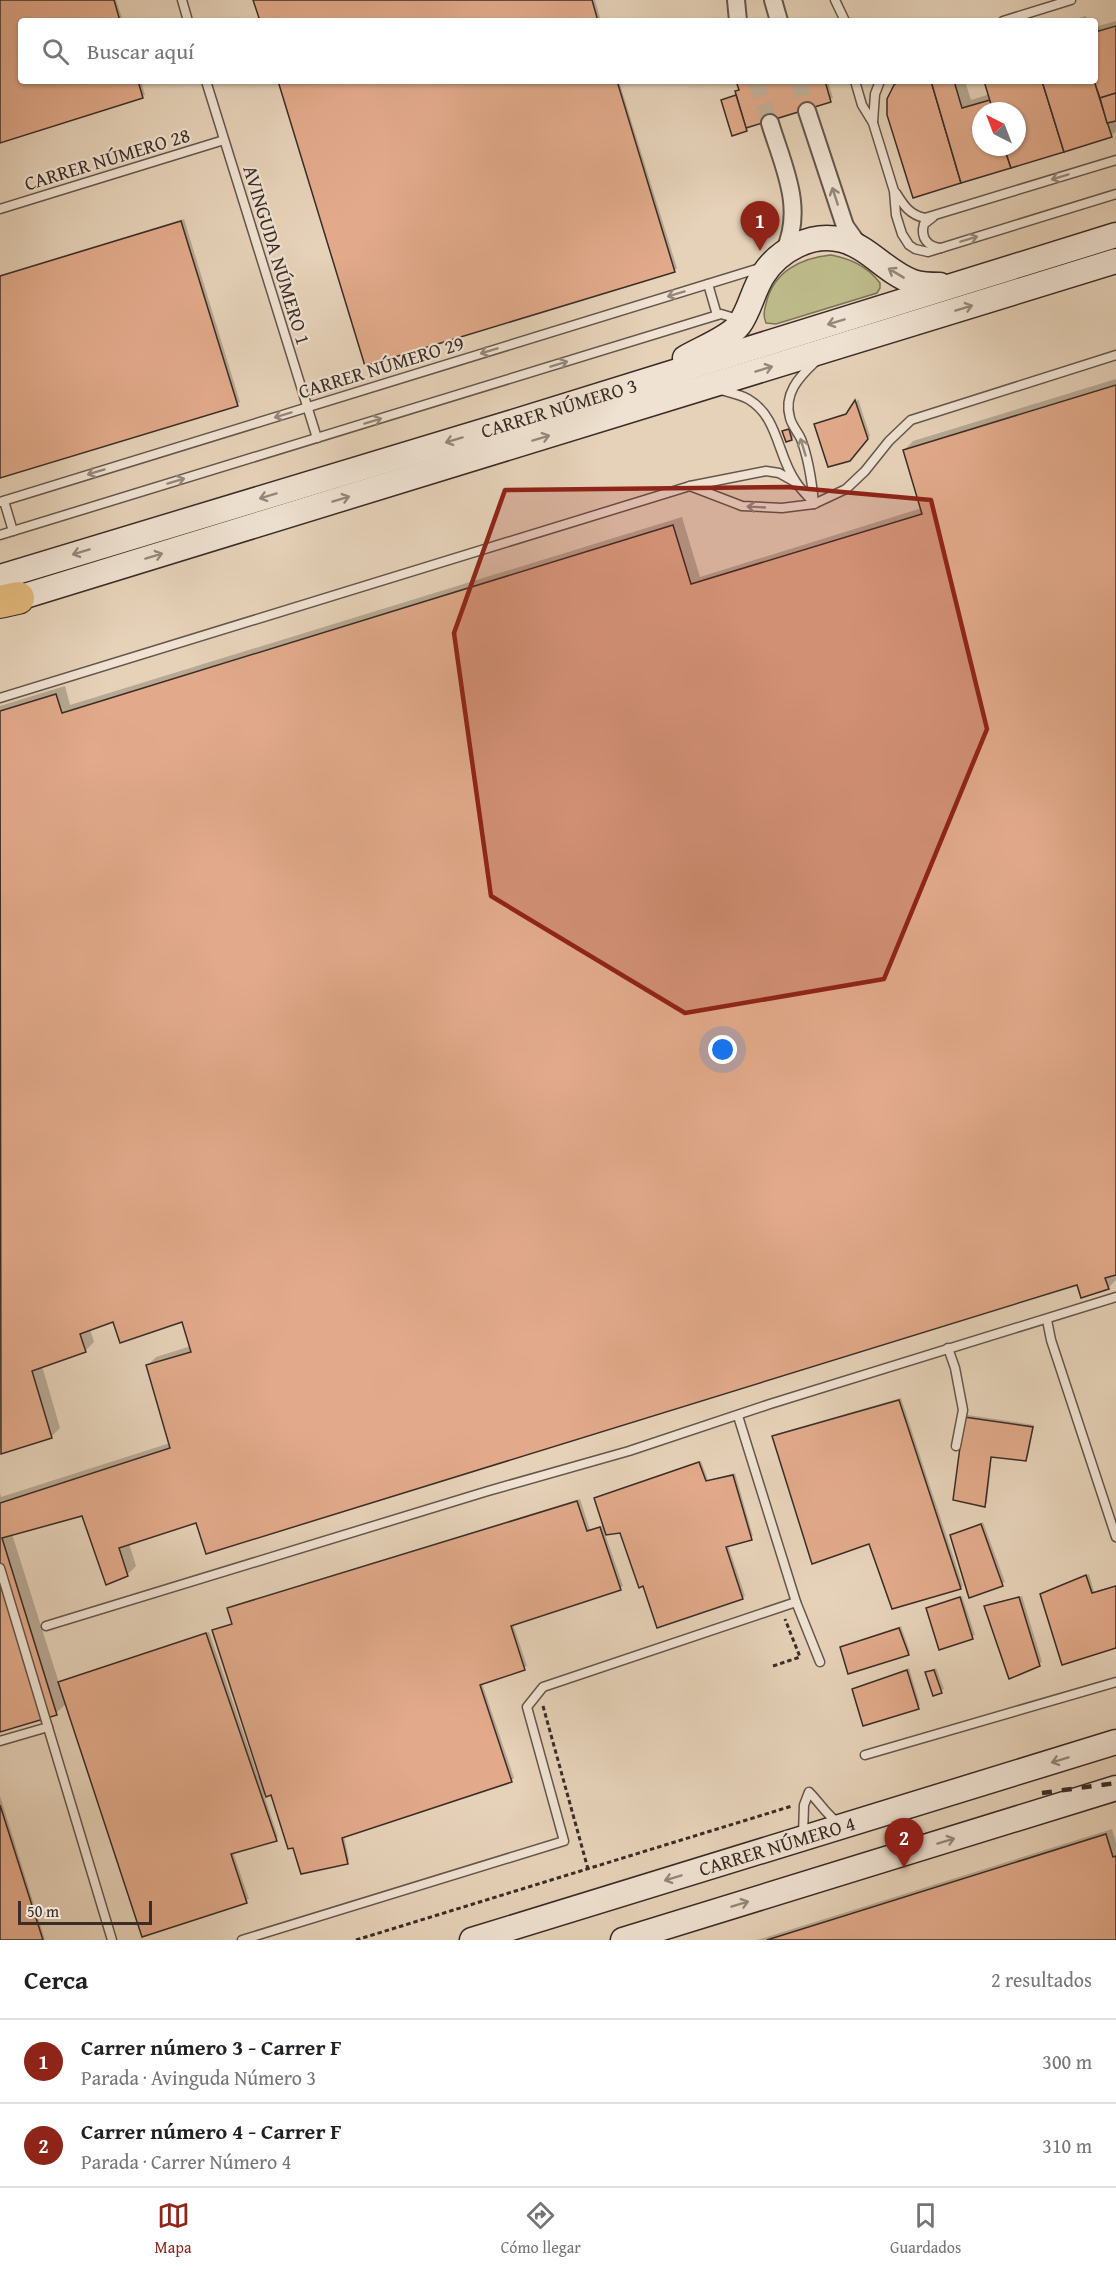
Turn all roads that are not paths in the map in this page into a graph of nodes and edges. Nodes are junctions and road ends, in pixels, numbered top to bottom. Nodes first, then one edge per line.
1 (182, 0) edge
2 (736, 0) edge
3 (773, 0) edge
4 (1071, 0) edge
5 (836, 2) edge
6 (187, 18) edge
7 (738, 18) edge
8 (778, 18) edge
9 (839, 18) edge
10 (844, 18) edge
11 (1013, 18) edge
12 (207, 84) edge
13 (856, 84) edge
14 (879, 84) edge
15 (807, 111) tunnel mouth
16 (770, 123) tunnel mouth
17 (873, 123) junction
18 (224, 140) junction
19 (1116, 160) edge
20 (894, 190) junction
21 (1116, 194) edge
22 (0, 209) edge
23 (933, 216) junction
24 (1116, 235) edge
25 (860, 248) junction
26 (941, 248) junction
27 (778, 257) junction
28 (1116, 261) edge
29 (708, 284) junction
30 (952, 285) junction
31 (724, 324) junction
32 (827, 350) junction
33 (1116, 355) edge
34 (650, 380) junction
35 (708, 386) junction
36 (307, 407) junction
37 (317, 438) junction
38 (795, 482) junction
39 (690, 486) junction
40 (2, 501) edge
41 (814, 504) junction
42 (13, 531) junction
43 (0, 535) edge
44 (5, 595) edge
45 (0, 698) edge
46 (1116, 1297) edge
47 (1047, 1320) junction
48 (948, 1348) junction
49 (738, 1416) junction
50 (956, 1446) dead end
51 (1116, 1537) edge
52 (0, 1568) edge
53 (796, 1602) junction
54 (46, 1626) dead end
55 (820, 1662) dead end
56 (1116, 1682) edge
57 (48, 1727) junction
58 (0, 1741) edge
59 (1116, 1742) edge
60 (865, 1755) dead end
61 (1116, 1788) edge
62 (842, 1826) junction
63 (803, 1838) junction
64 (111, 1940) edge
65 (242, 1940) edge
66 (472, 1940) edge
67 (623, 1940) edge

1 - 6 lane
2 - 7 street
3 - 8 street
4 - 11 lane
5 - 9 lane
5 - 10 lane
12 - 18 lane, AVINGUDA NÚMERO 1
13 - 17 lane
14 - 17 lane
25 -> 15 street
16 - 27 street
17 - 20 lane
18 - 22 lane, CARRER NÚMERO 28
18 - 36 lane, AVINGUDA NÚMERO 1
19 -> 23 lane
20 - 23 lane
20 - 26 lane
26 -> 21 lane
23 - 26 lane
24 - 30 main road, CARRER NÚMERO 3
25 - 27 main road
30 -> 25 main road
27 - 29 lane, CARRER NÚMERO 29
27 - 31 main road
32 -> 28 main road, CARRER NÚMERO 3
29 - 31 lane
29 -> 36 lane, CARRER NÚMERO 29
30 -> 34 main road, CARRER NÚMERO 3
31 - 34 main road
37 -> 31 lane
35 -> 32 main road, CARRER NÚMERO 3
41 -> 32 lane
33 - 41 lane
34 -> 44 main road, CARRER NÚMERO 3
35 - 38 lane
44 -> 35 main road, CARRER NÚMERO 3
36 - 37 lane, AVINGUDA NÚMERO 1
36 -> 40 lane, CARRER NÚMERO 29
42 -> 37 lane
38 - 39 lane
38 - 41 lane
41 -> 39 lane
39 - 45 lane
40 - 42 lane
42 - 43 lane
46 - 47 lane
47 - 48 lane
47 - 51 lane
48 - 49 lane
48 - 50 lane
49 - 53 lane
49 - 54 lane
52 - 57 lane
53 - 55 lane
53 - 65 lane
56 - 60 lane
57 - 58 lane
57 - 64 lane
59 -> 62 main road, CARRER NÚMERO 4
67 -> 61 main road
62 - 63 main road, CARRER NÚMERO 4
62 - 63 lane
63 -> 66 main road, CARRER NÚMERO 4

